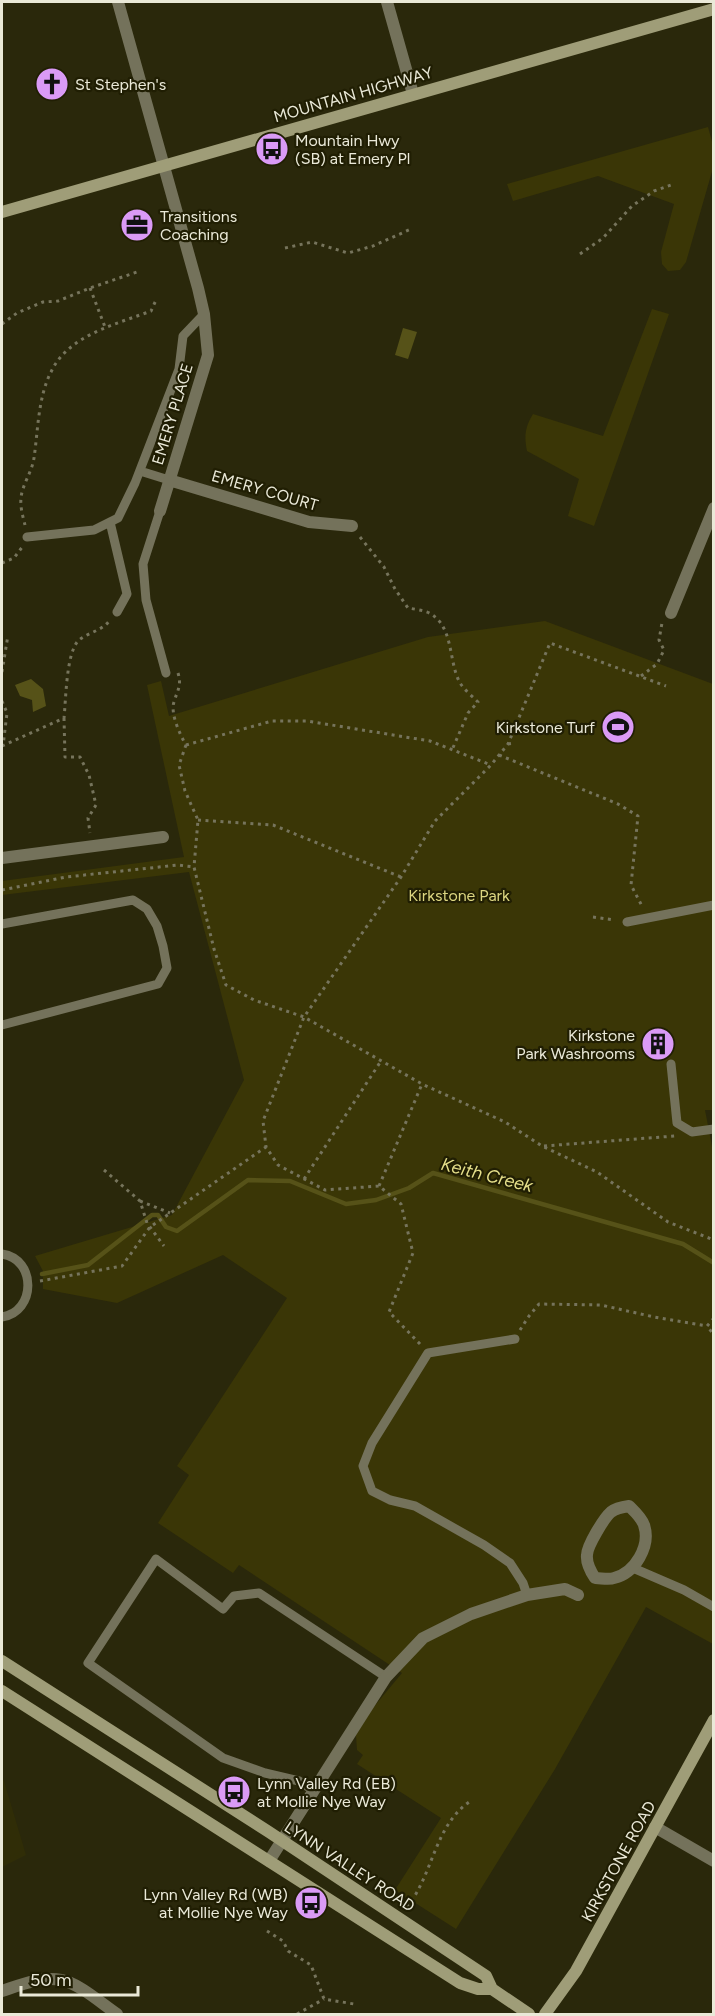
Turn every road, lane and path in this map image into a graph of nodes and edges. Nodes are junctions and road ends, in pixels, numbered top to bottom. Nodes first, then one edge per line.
1 (118, 2) edge
2 (387, 2) edge
3 (714, 9) edge
4 (413, 94) junction
5 (163, 164) junction
6 (671, 185) dead end
7 (2, 212) edge
8 (411, 229) dead end
9 (285, 249) dead end
10 (580, 254) dead end
11 (140, 271) dead end
12 (90, 288) junction
13 (157, 298) dead end
14 (204, 314) junction
15 (2, 324) edge
16 (105, 327) junction
17 (140, 471) junction
18 (169, 480) junction
19 (714, 508) edge
20 (160, 511) joint
21 (110, 522) junction
22 (352, 526) joint
23 (27, 537) junction
24 (2, 563) edge
25 (117, 612) joint
26 (671, 613) joint
27 (8, 635) dead end
28 (177, 668) dead end
29 (2, 672) edge
30 (166, 672) dead end
31 (642, 676) junction
32 (666, 686) dead end
33 (2, 701) edge
34 (64, 718) junction
35 (515, 743) dead end
36 (508, 744) junction
37 (186, 745) junction
38 (2, 746) edge
39 (452, 750) junction
40 (499, 755) junction
41 (491, 765) junction
42 (198, 820) junction
43 (163, 837) dead end
44 (91, 846) junction
45 (2, 858) edge
46 (194, 867) junction
47 (400, 876) junction
48 (2, 890) edge
49 (714, 905) edge
50 (642, 908) dead end
51 (593, 918) dead end
52 (627, 922) joint
53 (2, 924) edge
54 (304, 1017) junction
55 (2, 1025) edge
56 (381, 1061) junction
57 (671, 1064) dead end
58 (422, 1084) junction
59 (714, 1129) edge
60 (692, 1132) junction
61 (542, 1146) junction
62 (266, 1147) junction
63 (104, 1170) dead end
64 (304, 1179) junction
65 (380, 1187) junction
66 (140, 1201) junction
67 (169, 1213) junction
68 (150, 1227) junction
69 (714, 1240) edge
70 (164, 1246) dead end
71 (2, 1254) edge
72 (29, 1282) junction
73 (2, 1317) edge
74 (714, 1318) edge
75 (707, 1326) junction
76 (714, 1335) edge
77 (515, 1340) joint
78 (428, 1353) junction
79 (633, 1569) junction
80 (527, 1595) junction
81 (578, 1595) dead end
82 (714, 1607) edge
83 (2, 1661) edge
84 (386, 1677) junction
85 (2, 1691) edge
86 (714, 1720) edge
87 (314, 1791) junction
88 (469, 1802) dead end
89 (655, 1827) junction
90 (281, 1841) junction
91 (269, 1861) junction
92 (714, 1862) edge
93 (407, 1907) dead end
94 (267, 1931) dead end
95 (492, 1989) junction
96 (2, 1991) edge
97 (324, 1999) junction
98 (354, 2004) dead end
99 (117, 2014) edge
100 (297, 2014) edge
101 (529, 2014) edge
102 (545, 2014) edge

1 - 5 street, EMERY PLACE
2 - 4 street
3 - 4 main road, MOUNTAIN HIGHWAY
4 - 5 main road, MOUNTAIN HIGHWAY
5 - 7 main road, MOUNTAIN HIGHWAY
5 - 14 street, EMERY PLACE
6 - 10 path
8 - 9 path
11 - 12 path
12 - 15 path
12 - 16 path
13 - 16 path
14 - 17 lane
14 - 18 street, EMERY PLACE
16 - 23 path
17 - 18 lane
17 - 21 lane
18 - 20 street, EMERY PLACE
18 - 22 street, EMERY COURT
19 - 26 street
20 - 30 lane, EMERY PLACE
21 - 23 lane
21 - 25 lane
22 - 39 path
23 - 24 path
25 - 34 path
26 - 31 path
27 - 29 path
28 - 37 path
31 - 32 path
31 - 36 path
33 - 38 path
34 - 38 path
34 - 44 path
35 - 36 path
36 - 40 path
37 - 39 path
37 - 42 path
39 - 41 path
40 - 41 path
40 - 50 path
41 - 47 path
42 - 46 path
42 - 47 path
43 - 44 street
44 - 45 street
46 - 48 path
46 - 54 path
47 - 54 path
49 - 52 lane
51 - 52 path
53 - 55 lane
54 - 56 path
54 - 62 path
56 - 58 path
56 - 64 path
57 - 60 lane
58 - 61 path
58 - 65 path
59 - 60 lane
60 - 61 path
61 - 69 path
62 - 64 path
62 - 67 path
63 - 66 path
64 - 65 path
65 - 78 path
66 - 67 path
66 - 68 path
67 - 68 path
68 - 70 path
68 - 72 path
71 - 72 lane
72 - 73 lane
74 - 75 path
75 - 76 path
75 - 77 path
77 - 78 lane
78 - 80 lane
79 - 79 street
79 - 82 lane
80 - 81 street
80 - 84 street
83 - 90 main road, LYNN VALLEY ROAD
84 - 87 street
84 - 87 lane
85 - 91 main road, LYNN VALLEY ROAD
86 - 89 main road, KIRKSTONE ROAD
87 - 90 street
88 - 93 path
89 - 92 street
89 - 102 main road, KIRKSTONE ROAD
90 - 91 street
90 - 95 main road, LYNN VALLEY ROAD
91 - 95 main road, LYNN VALLEY ROAD
94 - 97 path
95 - 101 main road, LYNN VALLEY ROAD
96 - 99 street
97 - 98 path
97 - 100 path

